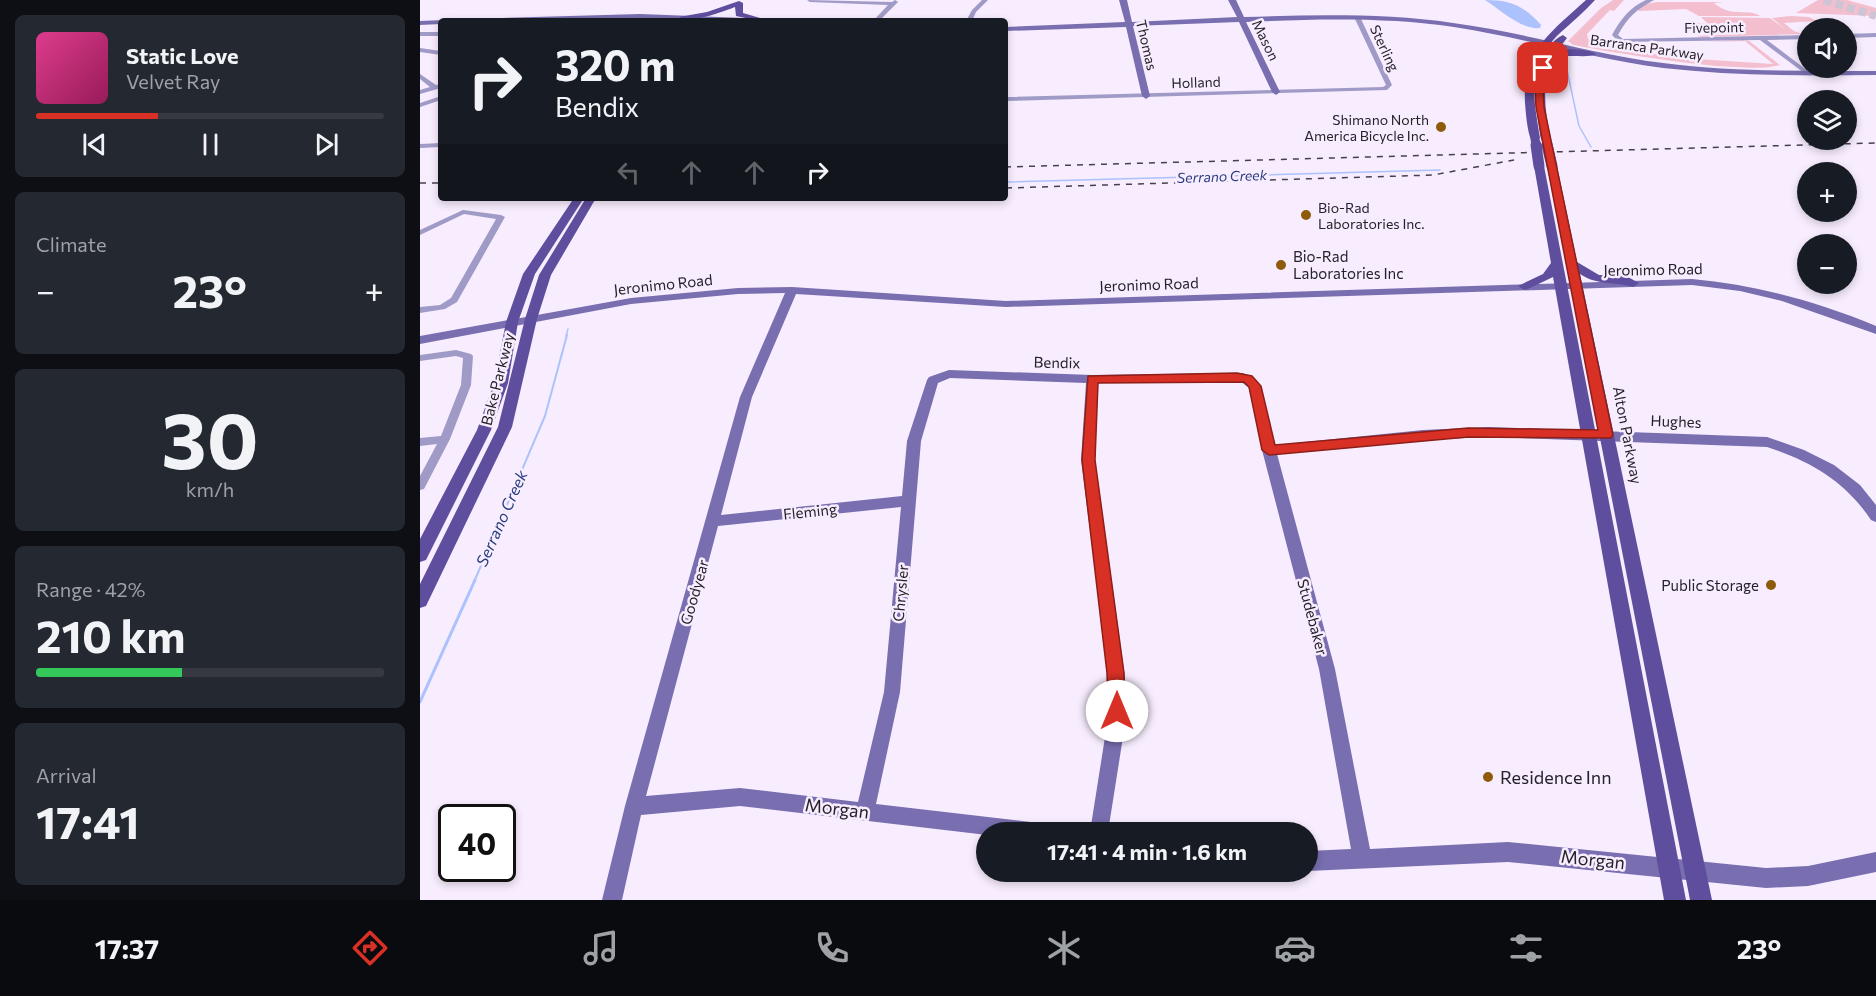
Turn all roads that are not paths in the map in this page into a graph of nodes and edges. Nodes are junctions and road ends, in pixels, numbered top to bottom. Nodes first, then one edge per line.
1 (810, 0) edge
2 (985, 0) edge
3 (1123, 0) edge
4 (1232, 0) edge
5 (1651, 0) edge
6 (741, 1) edge
7 (1596, 1) edge
8 (895, 2) edge
9 (683, 17) junction
10 (636, 18) edge
11 (687, 18) edge
12 (695, 18) edge
13 (720, 18) edge
14 (751, 18) edge
15 (879, 18) edge
16 (970, 18) edge
17 (1358, 19) junction
18 (1241, 20) junction
19 (438, 22) edge
20 (420, 23) edge
21 (1129, 25) junction
22 (1008, 29) edge
23 (420, 34) edge
24 (438, 34) edge
25 (1876, 35) edge
26 (1857, 36) edge
27 (1797, 37) edge
28 (1750, 38) junction
29 (1761, 38) junction
30 (1546, 43) junction
31 (1557, 45) junction
32 (1763, 48) junction
33 (1774, 48) junction
34 (420, 50) edge
35 (438, 53) edge
36 (1592, 54) junction
37 (1548, 58) junction
38 (1797, 69) edge
39 (1876, 69) edge
40 (1797, 70) edge
41 (1857, 70) edge
42 (1797, 72) edge
43 (1797, 72) edge
44 (1857, 73) edge
45 (1876, 73) edge
46 (420, 76) edge
47 (438, 87) edge
48 (1388, 88) joint
49 (420, 92) edge
50 (1276, 92) junction
51 (1146, 96) junction
52 (438, 99) edge
53 (1008, 99) edge
54 (420, 105) edge
55 (438, 145) edge
56 (420, 146) edge
57 (577, 201) edge
58 (589, 201) edge
59 (420, 233) edge
60 (1557, 263) junction
61 (1573, 264) junction
62 (1633, 283) junction
63 (1560, 285) junction
64 (1524, 286) junction
65 (1578, 286) junction
66 (792, 290) junction
67 (420, 310) edge
68 (531, 319) junction
69 (512, 322) junction
70 (1876, 330) edge
71 (420, 340) edge
72 (420, 358) edge
73 (937, 377) joint
74 (1092, 379) junction
75 (1248, 379) joint
76 (1598, 434) junction
77 (445, 439) junction
78 (420, 442) edge
79 (1269, 450) junction
80 (420, 486) edge
81 (907, 501) junction
82 (1876, 516) edge
83 (713, 521) junction
84 (420, 555) edge
85 (420, 601) edge
86 (634, 806) junction
87 (865, 811) junction
88 (1100, 822) edge
89 (976, 824) edge
90 (1363, 860) junction
91 (1318, 861) edge
92 (1876, 862) edge
93 (1668, 867) junction
94 (1694, 870) junction
95 (612, 900) edge
96 (1675, 900) edge
97 (1701, 900) edge

1 - 8 street
2 - 16 street
3 - 21 street, Thomas
4 - 18 street, Mason
5 - 28 street, Fivepoint
6 - 9 main road
6 - 13 main road
6 - 14 main road
7 - 30 main road, Alton Parkway
7 - 31 main road, Alton Parkway
8 - 15 street
9 - 10 street
9 - 11 main road
9 - 12 street
17 - 18 street
17 - 30 street
17 - 48 street, Sterling
18 - 21 street
18 - 50 street, Mason
19 - 20 street
21 - 22 street
21 - 51 street, Thomas
23 - 24 street
25 - 26 street
27 - 29 street, Fivepoint
28 - 29 street, Fivepoint
28 - 32 street
29 - 33 street
30 - 31 street
30 - 60 main road, Alton Parkway, bridge
31 - 36 street, Barranca Parkway
31 - 37 main road, Alton Parkway
31 - 42 street, Barranca Parkway
32 - 33 street
32 - 40 street
33 - 38 street
34 - 35 street
36 - 37 main road
36 - 43 street, Barranca Parkway
37 - 61 main road, Alton Parkway, bridge
39 - 41 street, Barranca Parkway
44 - 45 street, Barranca Parkway
46 - 47 street
47 - 49 street
48 - 50 street, Holland
50 - 51 street, Holland
51 - 53 street, Holland
52 - 54 street
55 - 56 street
57 - 69 main road, Bake Parkway
58 - 68 main road, Bake Parkway
59 - 67 street
60 - 63 main road, Alton Parkway
60 - 64 main road
61 - 62 main road
61 - 65 main road, Alton Parkway
62 - 65 street, Jeronimo Road
62 - 70 street, Jeronimo Road
63 - 64 street, Jeronimo Road
63 - 65 street, Jeronimo Road
63 - 76 main road, Alton Parkway
64 - 66 street, Jeronimo Road
65 - 76 main road, Alton Parkway
66 - 68 street, Jeronimo Road
66 - 83 street, Goodyear
68 - 69 street, Jeronimo Road
68 - 85 main road, Bake Parkway
69 - 71 street, Jeronimo Road
69 - 84 main road, Bake Parkway
72 - 77 street
73 - 74 street, Bendix
73 - 81 street, Chrysler
74 - 75 street, Bendix
74 - 88 street
75 - 79 street, Studebaker
76 - 79 street, Hughes
76 - 82 street, Hughes
76 - 93 main road, Alton Parkway
76 - 94 main road, Alton Parkway
77 - 78 street
77 - 80 street
79 - 90 street, Studebaker
81 - 83 street, Fleming
81 - 87 street, Chrysler
83 - 86 street, Goodyear
86 - 87 street, Morgan
86 - 95 street, Goodyear
87 - 89 street, Morgan
90 - 91 street, Morgan
90 - 93 street, Morgan
92 - 94 street, Morgan
93 - 94 street, Morgan
93 - 96 main road, Alton Parkway
94 - 97 main road, Alton Parkway

